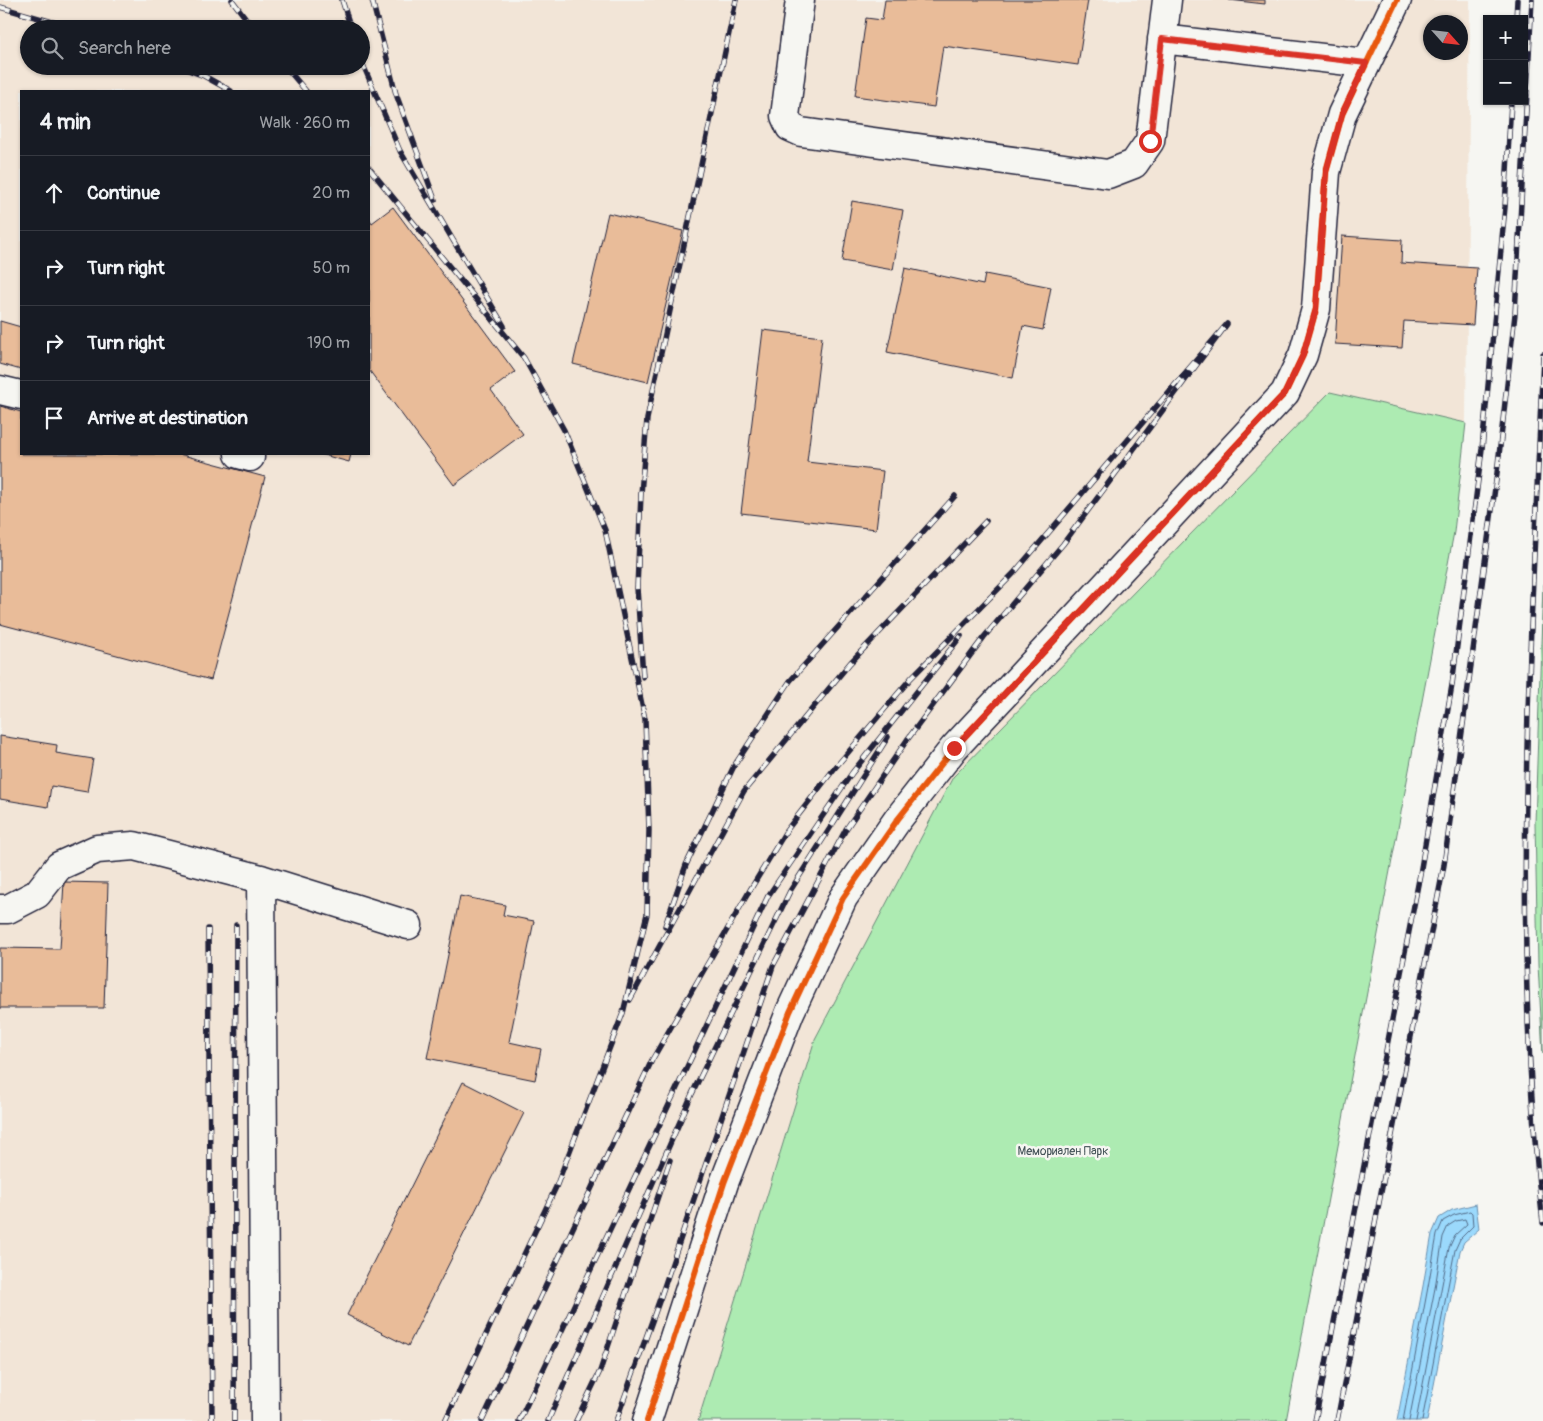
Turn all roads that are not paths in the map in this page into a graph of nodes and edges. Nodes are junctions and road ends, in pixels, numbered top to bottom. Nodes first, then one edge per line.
1 (800, 0) edge
2 (1167, 0) edge
3 (1397, 0) edge
4 (1162, 39) junction
5 (1366, 63) junction
6 (0, 390) edge
7 (20, 395) edge
8 (261, 879) junction
9 (0, 909) edge
10 (408, 925) dead end
11 (265, 1421) edge
12 (647, 1421) edge

1 - 4 street
2 - 4 street
3 - 5 street
4 - 5 street
5 - 12 street
6 - 7 street
8 - 9 street
8 - 10 street
8 - 11 street

